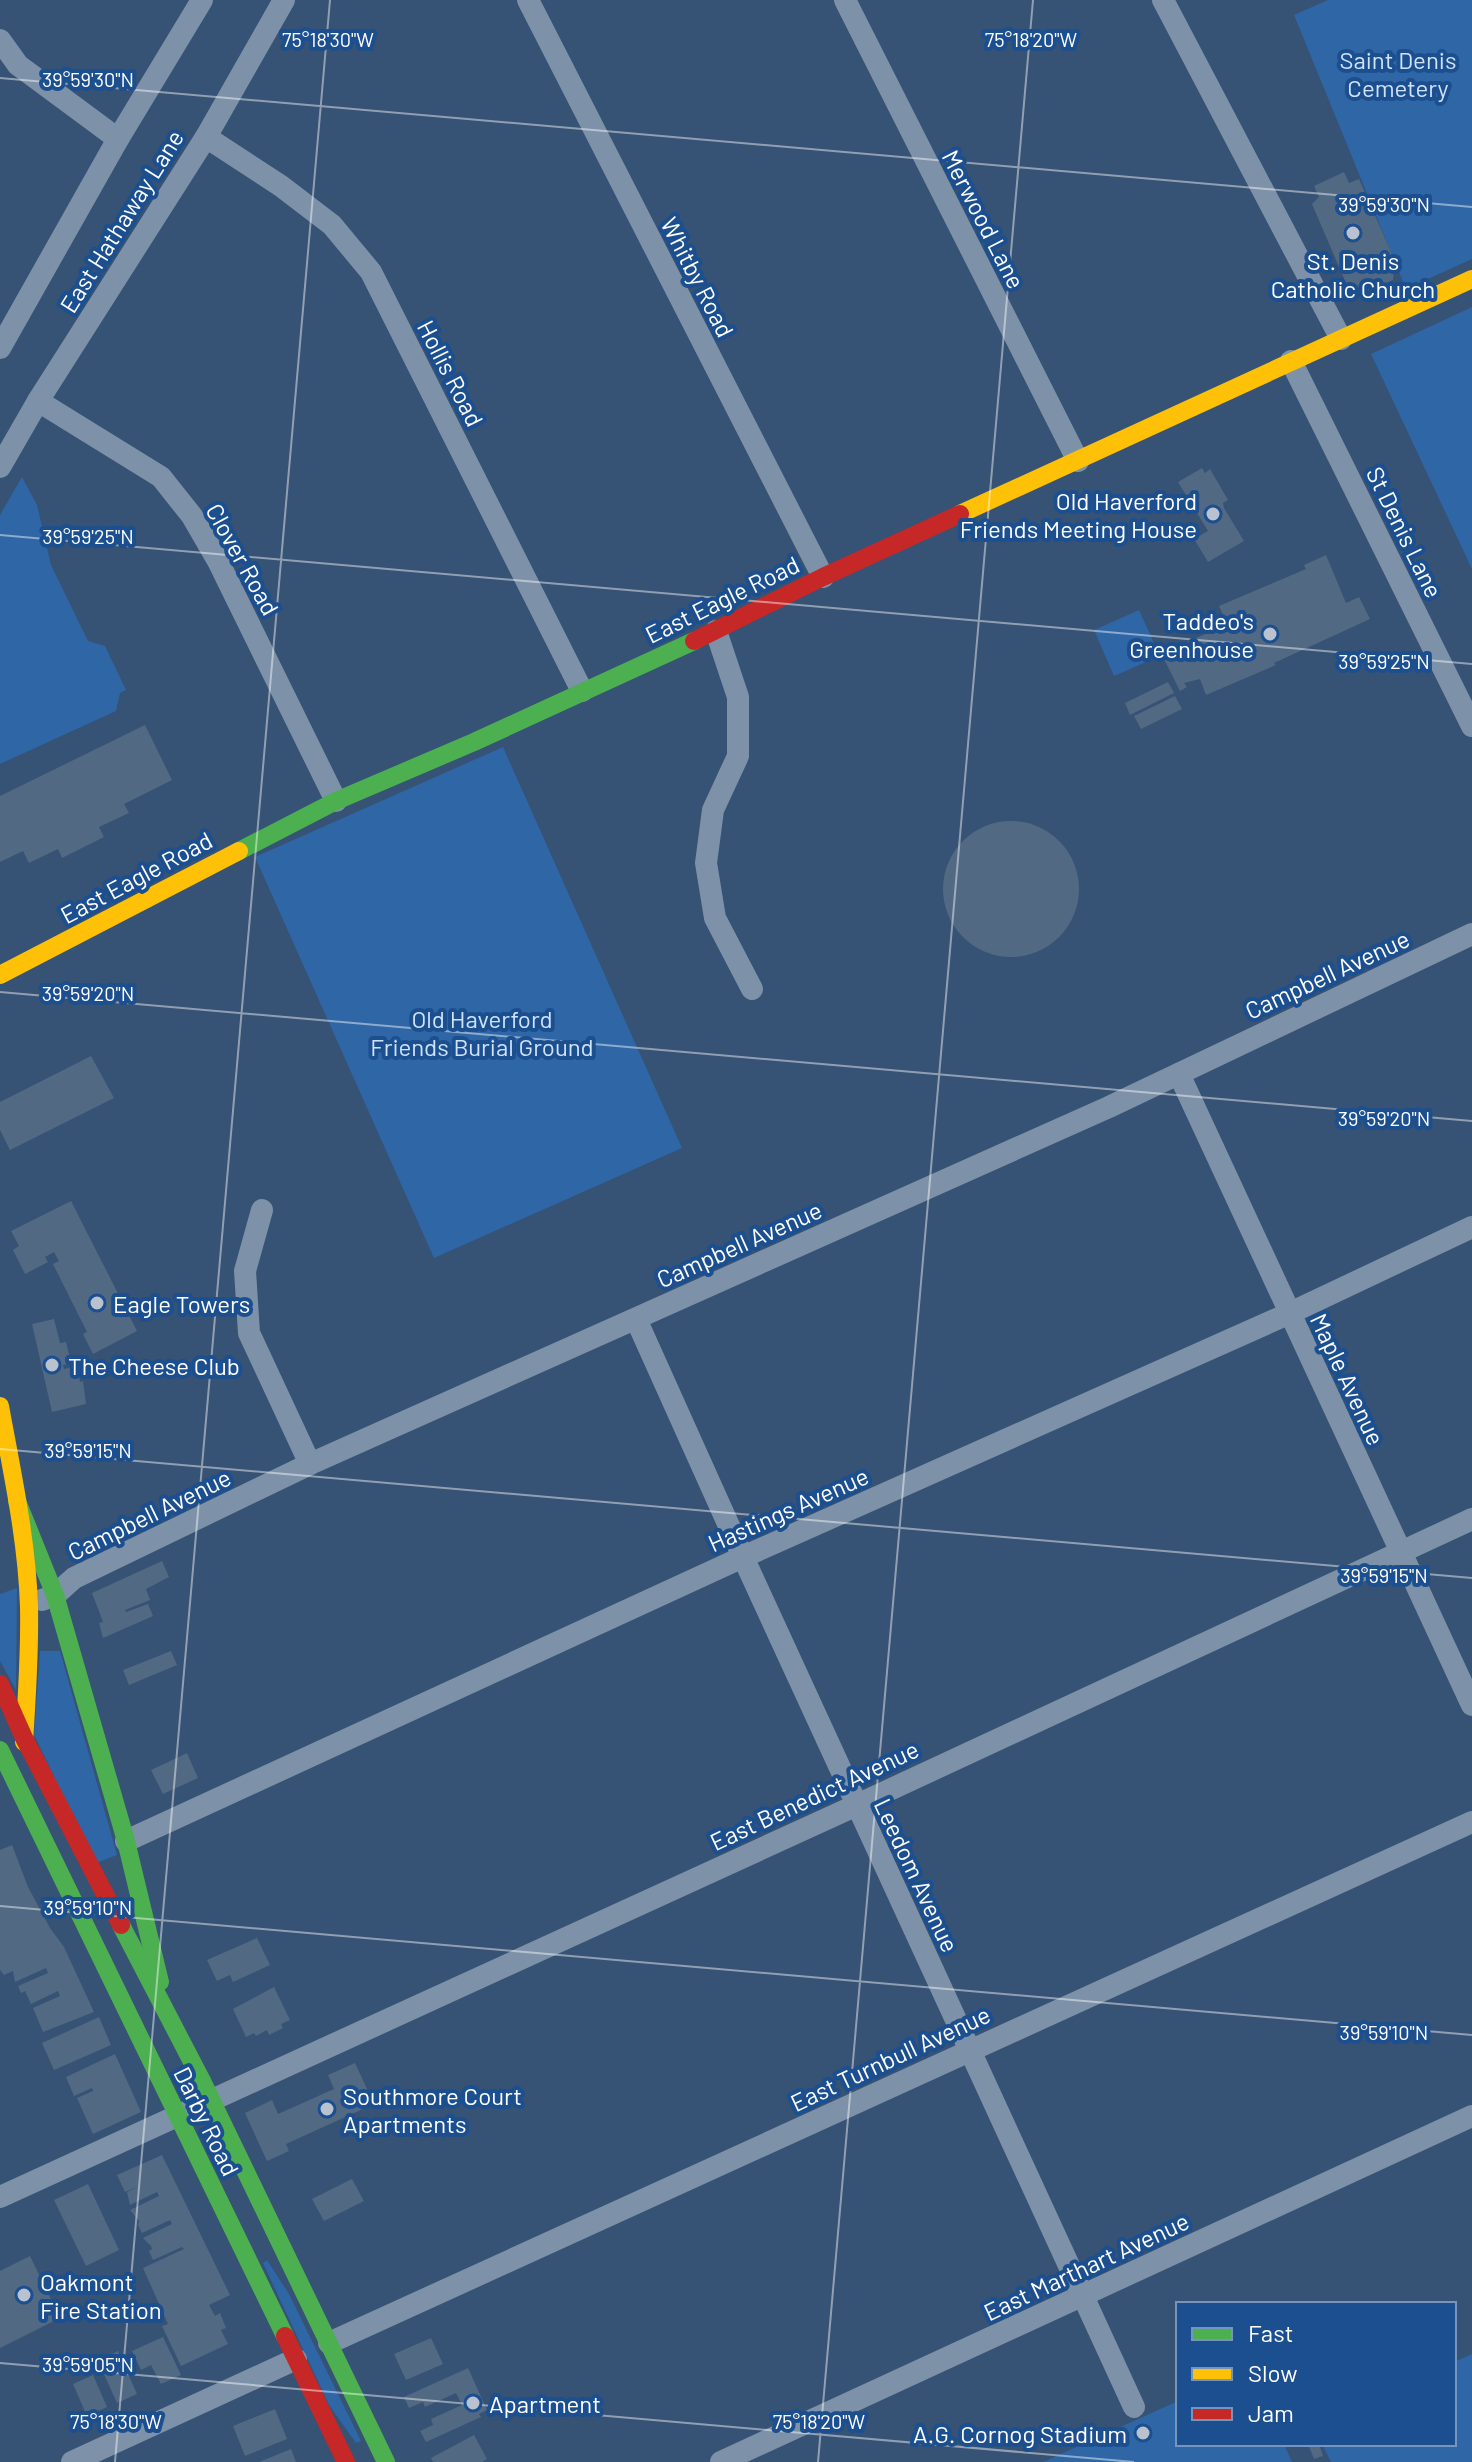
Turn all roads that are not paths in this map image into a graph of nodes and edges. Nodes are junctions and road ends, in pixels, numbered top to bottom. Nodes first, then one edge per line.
1 (202, 0) edge
2 (284, 0) edge
3 (528, 0) edge
4 (845, 0) edge
5 (1163, 0) edge
6 (0, 40) edge
7 (206, 137) junction
8 (118, 139) junction
9 (1472, 279) edge
10 (1341, 339) junction
11 (0, 348) edge
12 (1291, 361) junction
13 (38, 401) junction
14 (1078, 461) junction
15 (0, 467) edge
16 (823, 577) junction
17 (716, 631) junction
18 (582, 691) junction
19 (1472, 726) edge
20 (336, 801) junction
21 (1472, 934) edge
22 (0, 975) edge
23 (752, 989) dead end
24 (1179, 1074) junction
25 (262, 1210) dead end
26 (1472, 1227) edge
27 (1288, 1314) junction
28 (636, 1319) junction
29 (0, 1406) edge
30 (310, 1464) junction
31 (17, 1501) junction
32 (1472, 1519) edge
33 (1400, 1552) junction
34 (743, 1557) junction
35 (55, 1595) junction
36 (29, 1604) junction
37 (0, 1684) edge
38 (1472, 1705) edge
39 (24, 1738) junction
40 (0, 1752) edge
41 (24, 1802) junction
42 (857, 1805) junction
43 (1472, 1822) edge
44 (126, 1841) junction
45 (172, 2024) junction
46 (969, 2050) junction
47 (211, 2101) junction
48 (1472, 2116) edge
49 (178, 2117) junction
50 (0, 2197) edge
51 (1082, 2296) junction
52 (329, 2343) junction
53 (296, 2359) junction
54 (1134, 2407) dead end
55 (72, 2462) edge
56 (346, 2462) edge
57 (386, 2462) edge
58 (721, 2462) edge

1 - 8 street
2 - 7 street, East Hathaway Lane
3 - 16 street, Whitby Road
4 - 14 street, Merwood Lane
5 - 10 street
6 - 8 street
7 - 13 street, East Hathaway Lane
7 - 18 street, Hollis Road
8 - 11 street
9 - 10 main road, East Eagle Road
10 - 12 main road, East Eagle Road
12 - 14 main road, East Eagle Road
12 - 19 street, St Denis Lane
13 - 15 street, East Hathaway Lane
13 - 20 street, Clover Road
14 - 16 main road, East Eagle Road
16 - 17 main road, East Eagle Road
17 - 18 main road, East Eagle Road
17 - 23 street
18 - 20 main road, East Eagle Road
20 - 22 main road, East Eagle Road
21 - 24 street, Campbell Avenue
24 - 27 street, Maple Avenue
24 - 28 street, Campbell Avenue
25 - 30 street
26 - 27 street, Hastings Avenue
27 - 33 street, Maple Avenue
27 - 34 street, Hastings Avenue
28 - 30 street, Campbell Avenue
28 - 34 street, Leedom Avenue
29 - 31 main road, Darby Road
30 - 35 street, Campbell Avenue
31 - 35 main road, Darby Road
31 - 36 main road, Darby Road
32 - 33 street, East Benedict Avenue
33 - 38 street, Maple Avenue
33 - 42 street, East Benedict Avenue
34 - 42 street, Leedom Avenue
34 - 44 street, Hastings Avenue
35 - 36 street, Campbell Avenue
35 - 44 main road, Darby Road
36 - 39 main road, Darby Road
37 - 39 main road, Darby Road
39 - 41 main road, Darby Road
39 - 45 main road, Darby Road
40 - 41 main road, Darby Road
41 - 49 main road, Darby Road
42 - 46 street, Leedom Avenue
42 - 47 street, East Benedict Avenue
43 - 46 street, East Turnbull Avenue
44 - 45 main road, Darby Road
45 - 47 main road, Darby Road
46 - 51 street, Leedom Avenue
46 - 52 street, East Turnbull Avenue
47 - 49 street, East Benedict Avenue
47 - 52 main road, Darby Road
48 - 51 street, East Marthart Avenue
49 - 50 street, East Benedict Avenue
49 - 53 main road, Darby Road
51 - 54 street, Leedom Avenue
51 - 58 street, East Marthart Avenue
52 - 57 main road, Darby Road
53 - 55 street
53 - 56 main road, Darby Road

